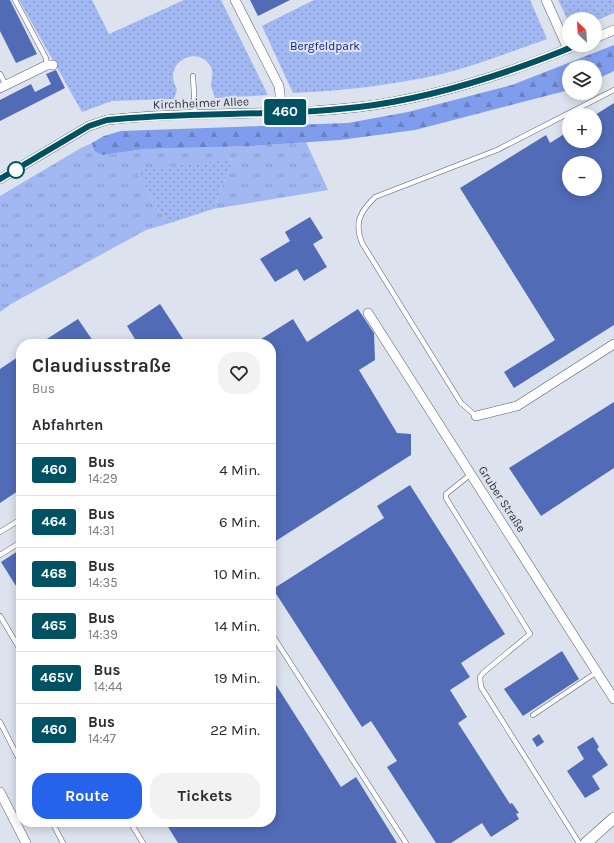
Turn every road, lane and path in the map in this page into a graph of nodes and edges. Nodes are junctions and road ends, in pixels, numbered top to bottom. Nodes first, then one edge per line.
1 (15, 0) edge
2 (235, 0) edge
3 (546, 0) edge
4 (614, 30) edge
5 (602, 35) edge
6 (562, 36) edge
7 (562, 51) edge
8 (50, 65) joint
9 (0, 74) edge
10 (193, 76) dead end
11 (3, 87) edge
12 (614, 90) edge
13 (282, 112) junction
14 (195, 115) junction
15 (0, 179) edge
16 (368, 313) dead end
17 (614, 344) edge
18 (476, 416) joint
19 (471, 474) junction
20 (16, 522) edge
21 (0, 532) edge
22 (16, 545) edge
23 (0, 555) edge
24 (0, 616) edge
25 (276, 641) edge
26 (16, 642) edge
27 (597, 672) junction
28 (614, 699) edge
29 (533, 715) dead end
30 (0, 722) edge
31 (16, 753) edge
32 (0, 792) edge
33 (614, 818) edge
34 (16, 823) edge
35 (18, 827) edge
36 (55, 827) edge
37 (133, 827) edge
38 (26, 843) edge
39 (63, 843) edge
40 (143, 843) edge
41 (406, 843) edge
42 (579, 843) edge
43 (586, 843) edge

1 - 8 lane
2 - 13 street
3 - 6 street
4 - 5 street
7 - 13 street, Kirchheimer Allee
8 - 11 street
9 - 11 lane
10 - 14 lane
12 - 18 lane
13 - 14 street, Kirchheimer Allee
14 - 15 street, Kirchheimer Allee
16 - 19 street, Gruber Straße
17 - 18 street
19 - 27 street, Gruber Straße
19 - 42 lane
20 - 21 lane
22 - 23 lane
24 - 26 lane
25 - 41 lane
27 - 28 street, Gruber Straße
27 - 29 lane
30 - 31 lane
32 - 34 street
33 - 43 street
35 - 38 street
36 - 39 lane
37 - 40 lane

